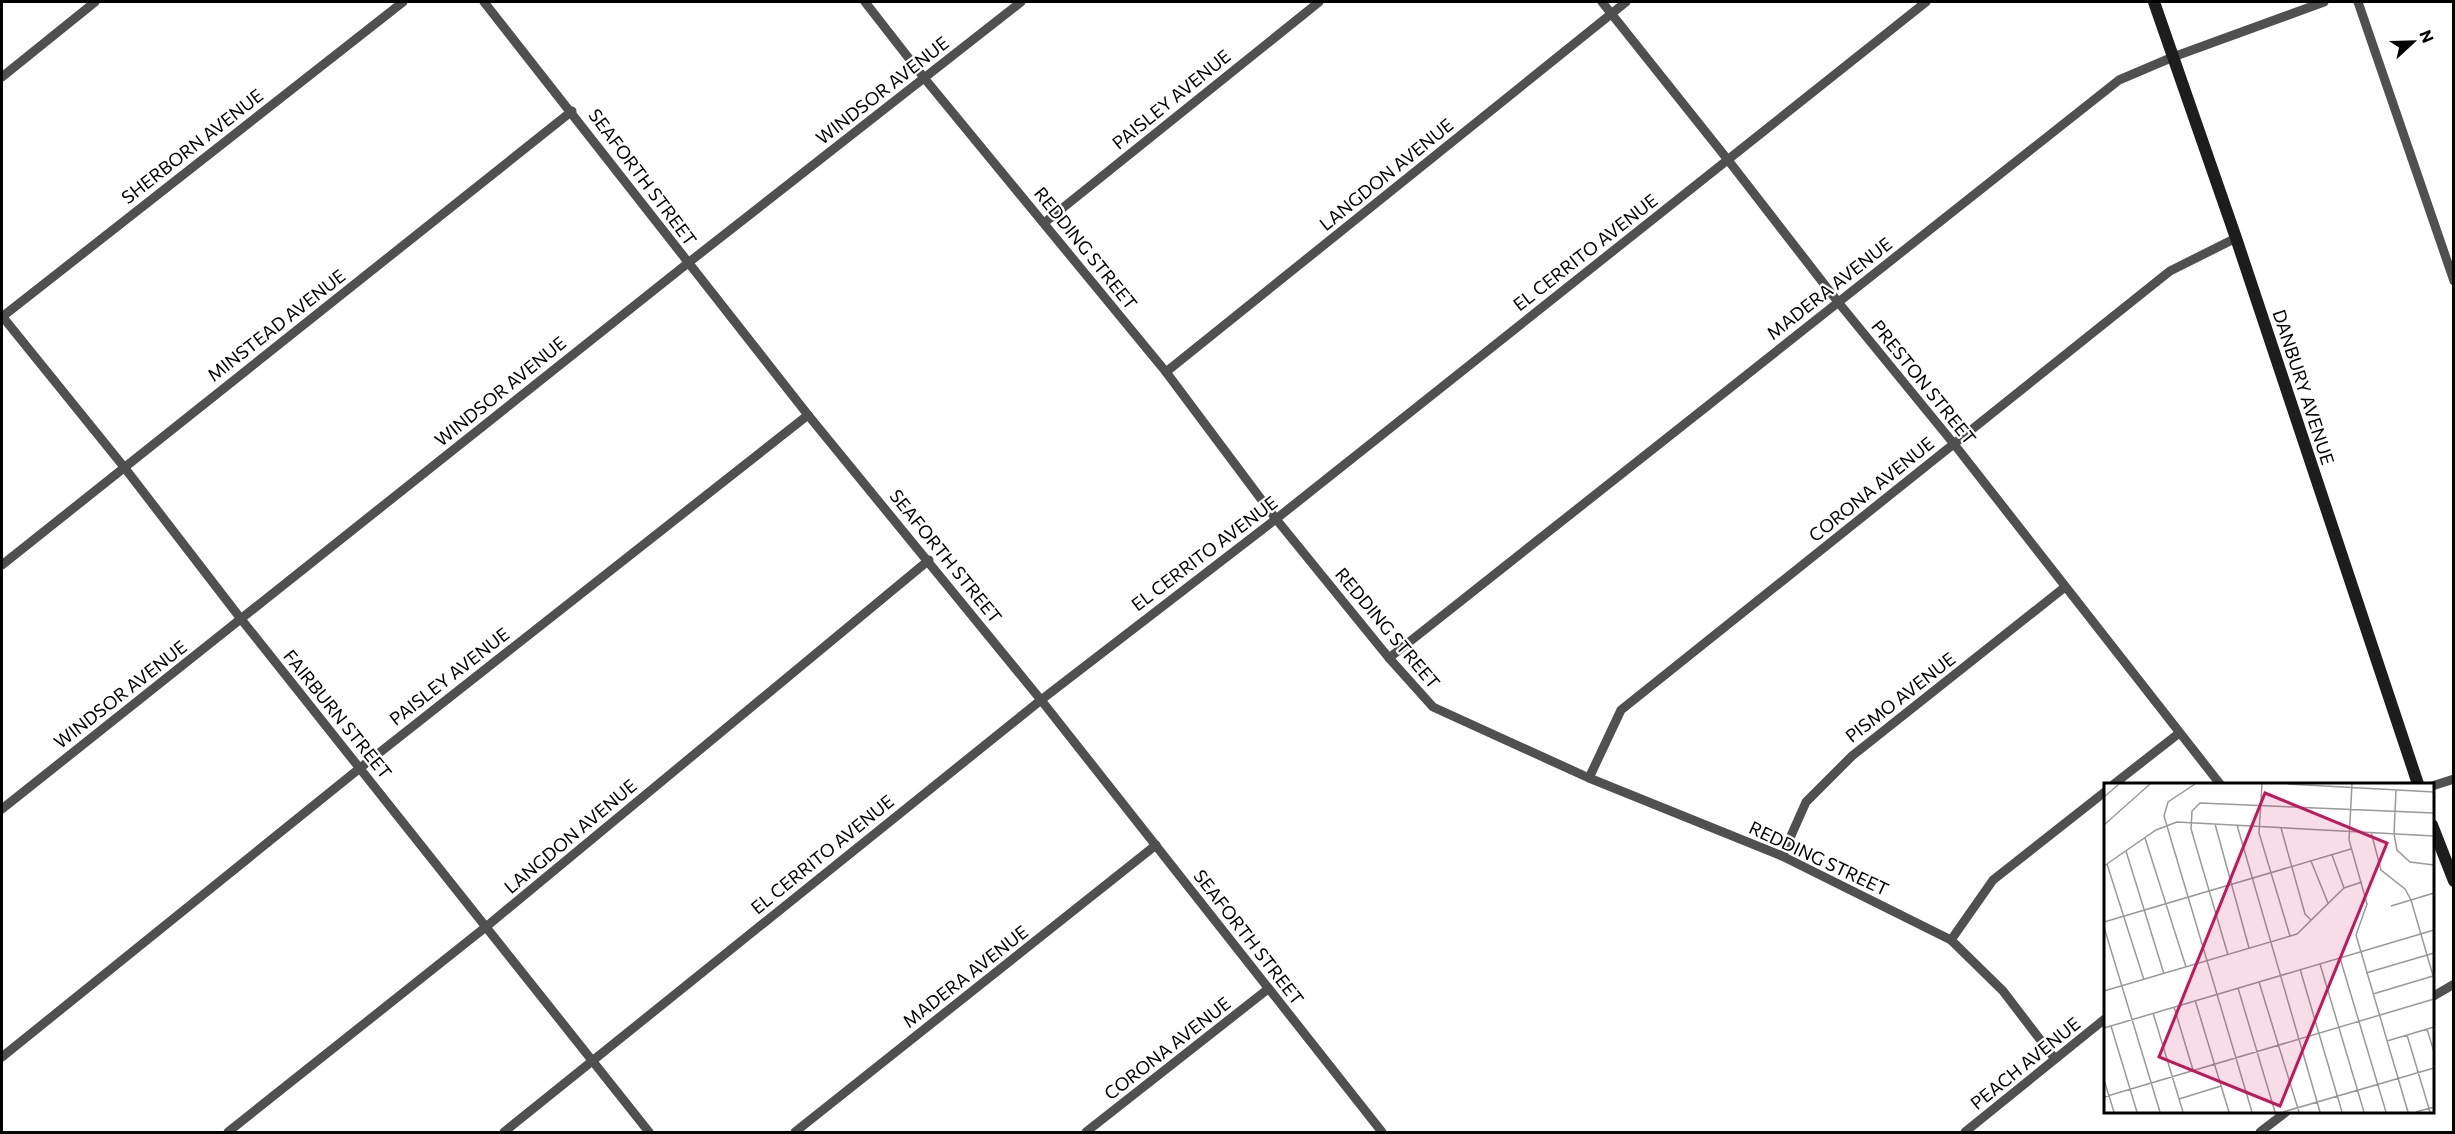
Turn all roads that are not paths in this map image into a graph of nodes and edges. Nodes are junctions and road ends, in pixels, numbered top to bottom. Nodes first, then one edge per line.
1 (95, 2) edge
2 (403, 2) edge
3 (483, 2) edge
4 (865, 2) edge
5 (1021, 2) edge
6 (1319, 2) edge
7 (1602, 2) edge
8 (1626, 2) edge
9 (1926, 2) edge
10 (2154, 2) edge
11 (2324, 2) edge
12 (2358, 2) edge
13 (1611, 13) junction
14 (2173, 57) junction
15 (2, 77) edge
16 (925, 79) junction
17 (572, 111) junction
18 (1728, 160) junction
19 (1044, 223) junction
20 (2236, 238) junction
21 (688, 263) junction
22 (2454, 281) edge
23 (1838, 302) junction
24 (2, 316) edge
25 (1166, 372) junction
26 (808, 415) junction
27 (1954, 444) junction
28 (124, 467) junction
29 (1276, 519) junction
30 (929, 560) junction
31 (2, 565) edge
32 (2065, 587) junction
33 (242, 619) junction
34 (1389, 658) junction
35 (1041, 700) junction
36 (2178, 734) junction
37 (360, 768) junction
38 (1589, 778) junction
39 (2454, 779) edge
40 (2115, 783) edge
41 (2219, 783) edge
42 (2418, 783) edge
43 (2434, 786) edge
44 (2104, 793) edge
45 (2, 809) edge
46 (2434, 828) edge
47 (1156, 845) junction
48 (1782, 856) junction
49 (2454, 881) edge
50 (487, 926) junction
51 (1951, 940) junction
52 (2454, 984) edge
53 (1268, 989) junction
54 (2434, 996) edge
55 (2104, 1020) edge
56 (2, 1057) edge
57 (2055, 1059) junction
58 (591, 1062) junction
59 (2285, 1113) edge
60 (1378, 1131) edge
61 (228, 1132) edge
62 (504, 1132) edge
63 (649, 1132) edge
64 (795, 1132) edge
65 (1086, 1132) edge
66 (1965, 1132) edge
67 (2260, 1132) edge

1 - 15 street
2 - 24 street, SHERBORN AVENUE
3 - 17 street, SEAFORTH STREET
4 - 16 street, REDDING STREET
5 - 16 street, WINDSOR AVENUE
6 - 19 street, PAISLEY AVENUE
7 - 13 street, PRESTON STREET
8 - 13 street, LANGDON AVENUE
9 - 18 street, EL CERRITO AVENUE
10 - 14 street, DANBURY AVENUE
11 - 14 street, MADERA AVENUE
12 - 22 street
13 - 18 street, PRESTON STREET
13 - 25 street, LANGDON AVENUE
14 - 20 street, DANBURY AVENUE
14 - 23 street, MADERA AVENUE
16 - 19 street, REDDING STREET
16 - 21 street, WINDSOR AVENUE
17 - 21 street, SEAFORTH STREET
17 - 28 street, MINSTEAD AVENUE
18 - 23 street, PRESTON STREET
18 - 29 street, EL CERRITO AVENUE
19 - 25 street, REDDING STREET
20 - 27 street, CORONA AVENUE
20 - 42 street, DANBURY AVENUE
21 - 26 street, SEAFORTH STREET
21 - 33 street, WINDSOR AVENUE
23 - 27 street, PRESTON STREET
23 - 34 street, MADERA AVENUE
24 - 28 street, FAIRBURN STREET
25 - 29 street, REDDING STREET
26 - 30 street, SEAFORTH STREET
26 - 37 street, PAISLEY AVENUE
27 - 32 street, PRESTON STREET
27 - 38 street, CORONA AVENUE
28 - 31 street, MINSTEAD AVENUE
28 - 33 street, FAIRBURN STREET
29 - 34 street, REDDING STREET
29 - 35 street, EL CERRITO AVENUE
30 - 35 street, SEAFORTH STREET
30 - 50 street, LANGDON AVENUE
32 - 36 street, PRESTON STREET
32 - 48 street, PISMO AVENUE
33 - 37 street, FAIRBURN STREET
33 - 45 street, WINDSOR AVENUE
34 - 38 street, REDDING STREET
35 - 47 street, SEAFORTH STREET
35 - 58 street, EL CERRITO AVENUE
36 - 40 street
36 - 41 street, PRESTON STREET
37 - 50 street, FAIRBURN STREET
37 - 56 street, PAISLEY AVENUE
38 - 48 street, REDDING STREET
39 - 43 street
44 - 51 street
46 - 49 street
47 - 53 street, SEAFORTH STREET
47 - 64 street, MADERA AVENUE
48 - 51 street, REDDING STREET
50 - 58 street, FAIRBURN STREET
50 - 61 street, LANGDON AVENUE
51 - 57 street, REDDING STREET
52 - 54 street
53 - 60 street, SEAFORTH STREET
53 - 65 street, CORONA AVENUE
55 - 57 street, PEACH AVENUE
57 - 66 street, PEACH AVENUE
58 - 62 street, EL CERRITO AVENUE
58 - 63 street, FAIRBURN STREET
59 - 67 street

